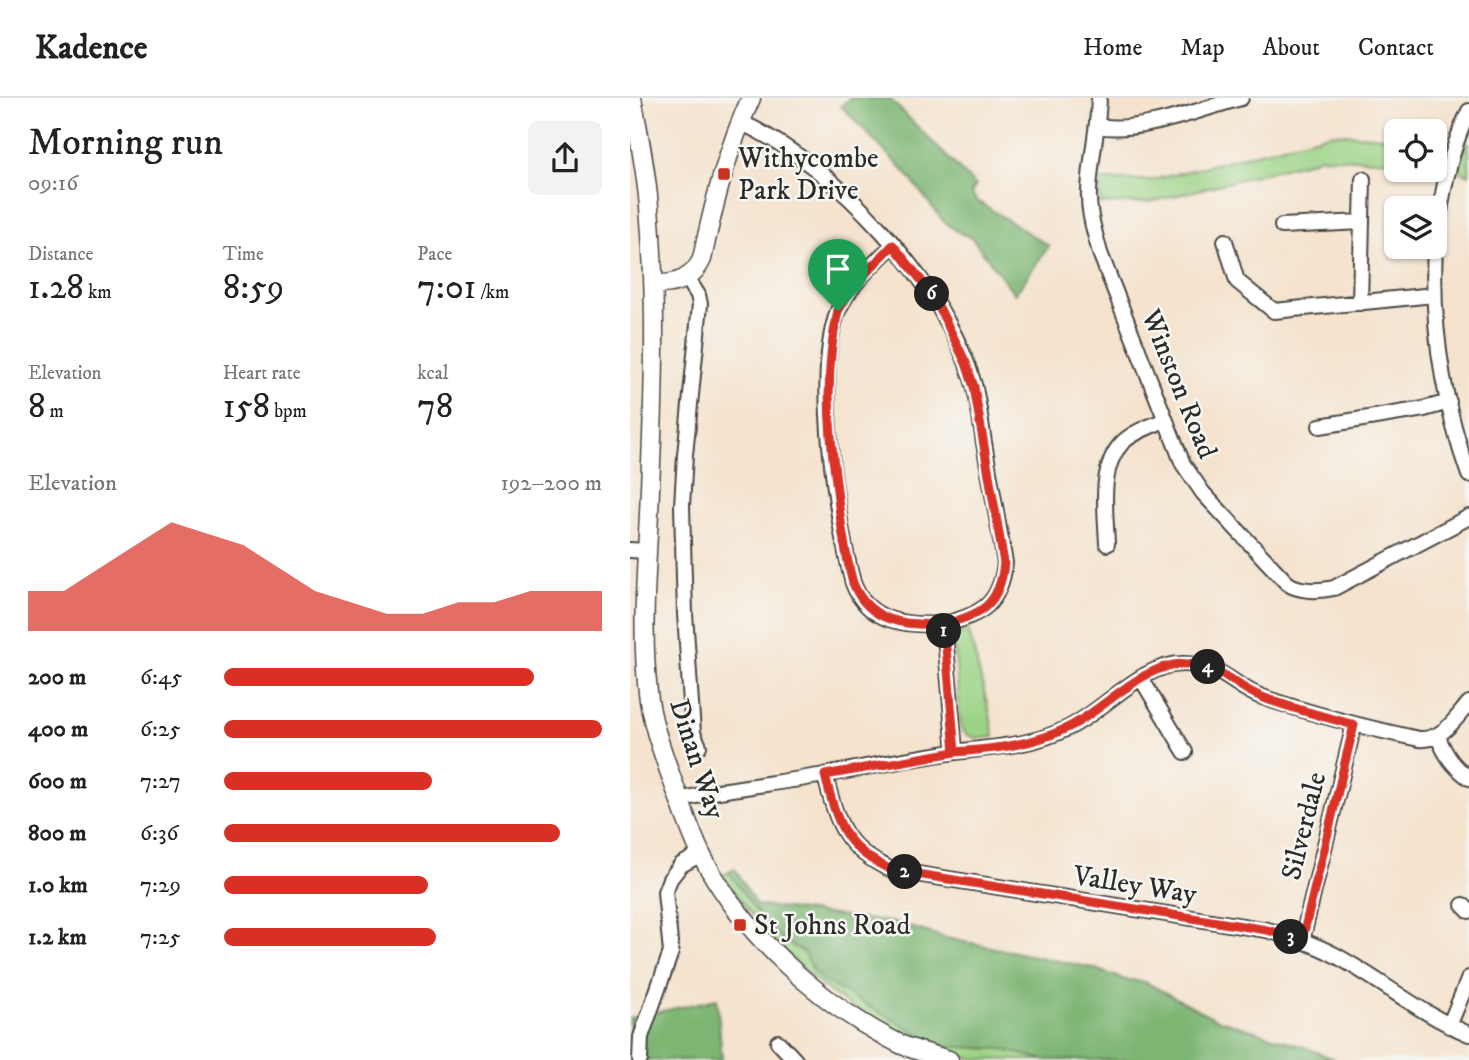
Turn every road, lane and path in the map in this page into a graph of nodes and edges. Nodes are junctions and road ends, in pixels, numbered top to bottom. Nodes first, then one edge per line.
1 (632, 98) edge
2 (751, 98) edge
3 (1099, 98) edge
4 (1241, 98) edge
5 (1469, 111) edge
6 (740, 122) junction
7 (1098, 126) junction
8 (1363, 179) dead end
9 (1443, 196) edge
10 (1362, 222) junction
11 (1282, 226) dead end
12 (1225, 242) dead end
13 (893, 245) junction
14 (1435, 259) edge
15 (687, 278) junction
16 (654, 284) junction
17 (1434, 295) junction
18 (1360, 303) junction
19 (1449, 402) junction
20 (1165, 420) junction
21 (1320, 426) dead end
22 (1466, 458) edge
23 (1469, 475) edge
24 (1469, 517) edge
25 (1107, 544) dead end
26 (638, 551) edge
27 (944, 624) junction
28 (1141, 678) junction
29 (1469, 703) edge
30 (1354, 725) junction
31 (1438, 737) junction
32 (699, 747) dead end
33 (955, 752) junction
34 (1185, 752) dead end
35 (825, 775) junction
36 (1469, 778) edge
37 (680, 800) junction
38 (701, 854) junction
39 (1302, 940) junction
40 (1469, 978) edge
41 (1449, 1026) junction
42 (1469, 1034) edge
43 (778, 1042) dead end
44 (793, 1059) edge
45 (640, 1060) edge
46 (949, 1060) edge

1 - 16 street, Dinan Way
2 - 6 street
3 - 7 street, Winston Road
4 - 7 street
5 - 9 street
6 - 13 street
6 - 15 street
7 - 20 street, Winston Road
8 - 10 street
10 - 11 street
10 - 18 street
12 - 18 street
13 - 27 street
13 - 27 street
14 - 17 street
15 - 16 street
15 - 32 street
16 - 26 street, Dinan Way
17 - 18 street
17 - 19 street
19 - 21 street
19 - 22 street
20 - 24 street, Winston Road
20 - 25 street
22 - 23 street
26 - 37 street, Dinan Way
27 - 33 street
28 - 30 street
28 - 33 street
28 - 34 street
29 - 31 street
30 - 31 street
30 - 39 street, Silverdale
31 - 36 street
33 - 35 street
35 - 37 street
35 - 39 street, Valley Way
37 - 38 street, Dinan Way
38 - 45 street
38 - 46 street, Dinan Way
39 - 41 street, Valley Way
40 - 41 street
41 - 42 street, Valley Way
43 - 44 street

